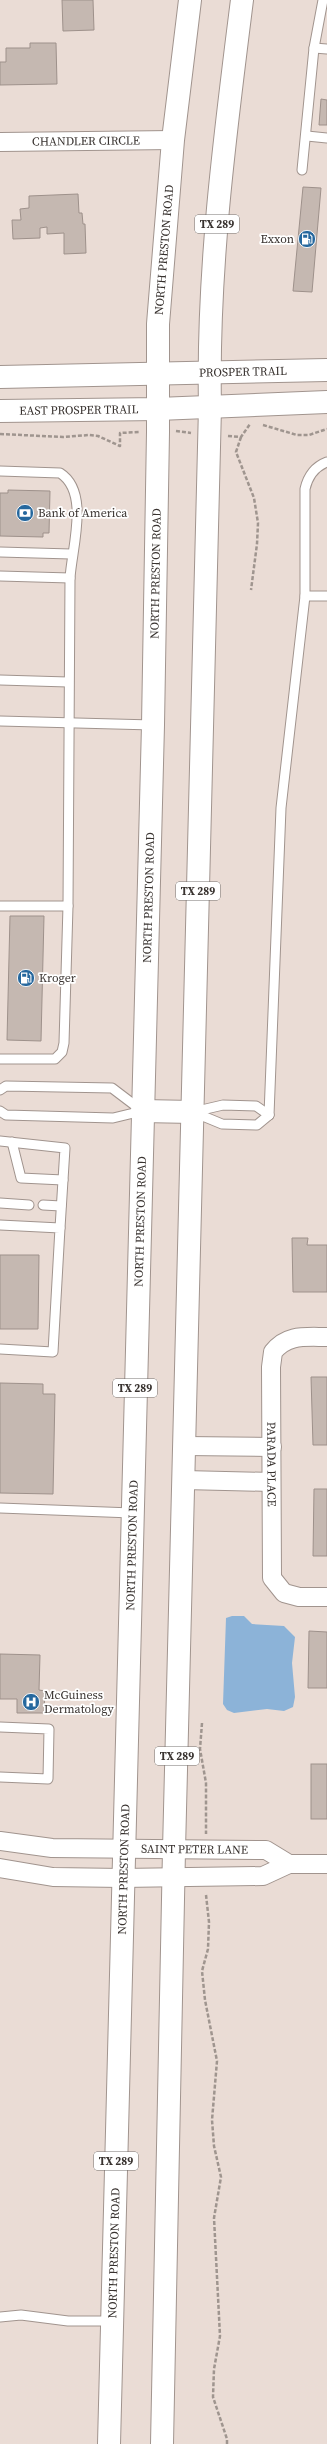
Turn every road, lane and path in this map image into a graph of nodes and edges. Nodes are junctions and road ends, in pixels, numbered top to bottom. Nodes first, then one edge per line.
1 (190, 0) edge
2 (242, 0) edge
3 (323, 0) edge
4 (314, 48) junction
5 (327, 49) edge
6 (307, 136) junction
7 (327, 138) edge
8 (173, 140) junction
9 (0, 142) edge
10 (302, 170) dead end
11 (327, 370) edge
12 (209, 373) junction
13 (158, 375) junction
14 (0, 377) edge
15 (327, 402) edge
16 (210, 407) junction
17 (158, 409) junction
18 (0, 411) edge
19 (241, 437) dead end
20 (327, 462) edge
21 (0, 471) edge
22 (0, 552) edge
23 (71, 554) junction
24 (0, 576) edge
25 (70, 578) junction
26 (251, 590) dead end
27 (305, 596) junction
28 (327, 596) edge
29 (0, 680) edge
30 (68, 682) junction
31 (0, 721) edge
32 (69, 723) junction
33 (152, 725) junction
34 (0, 906) edge
35 (68, 906) junction
36 (0, 1059) edge
37 (0, 1090) edge
38 (0, 1111) edge
39 (142, 1111) junction
40 (193, 1112) junction
41 (269, 1116) junction
42 (0, 1140) edge
43 (12, 1142) junction
44 (63, 1180) junction
45 (0, 1203) edge
46 (29, 1205) dead end
47 (43, 1205) dead end
48 (62, 1206) junction
49 (0, 1225) edge
50 (60, 1228) junction
51 (327, 1337) edge
52 (0, 1349) edge
53 (185, 1446) junction
54 (272, 1447) junction
55 (184, 1480) junction
56 (271, 1482) junction
57 (0, 1508) edge
58 (132, 1514) junction
59 (327, 1597) edge
60 (202, 1723) dead end
61 (0, 1727) edge
62 (0, 1777) edge
63 (0, 1840) edge
64 (124, 1849) junction
65 (174, 1850) junction
66 (206, 1850) junction
67 (289, 1864) junction
68 (327, 1864) edge
69 (0, 1868) edge
70 (174, 1877) junction
71 (205, 1877) junction
72 (122, 1878) junction
73 (0, 2317) edge
74 (113, 2321) junction
75 (109, 2444) edge
76 (162, 2444) edge
77 (227, 2444) edge

1 - 8 main road, NORTH PRESTON ROAD / TX 289
2 - 12 main road, TX 289
3 - 4 lane
4 - 5 lane
4 - 6 lane
6 - 7 lane
6 - 10 lane
8 - 9 street, CHANDLER CIRCLE
8 - 13 main road, NORTH PRESTON ROAD / TX 289
11 - 12 main road, PROSPER TRAIL
12 - 13 main road, PROSPER TRAIL
12 - 16 main road, TX 289
13 - 14 main road
13 - 17 main road, NORTH PRESTON ROAD / TX 289
15 - 16 main road
16 - 17 main road
16 - 40 main road, TX 289
17 - 18 main road, EAST PROSPER TRAIL
17 - 33 main road, NORTH PRESTON ROAD / TX 289
19 - 26 path
20 - 27 lane
21 - 23 lane
22 - 23 lane
23 - 25 lane
24 - 25 lane
25 - 30 lane
27 - 28 lane
27 - 41 lane
29 - 30 lane
30 - 32 lane
31 - 32 lane
32 - 33 lane
32 - 35 lane
33 - 39 main road, NORTH PRESTON ROAD / TX 289
34 - 35 lane
35 - 36 lane
37 - 39 lane
38 - 39 lane
39 - 40 main road
39 - 58 main road, NORTH PRESTON ROAD / TX 289
40 - 41 lane
40 - 41 lane
40 - 53 main road, TX 289
42 - 43 lane
43 - 44 lane
43 - 44 lane
44 - 48 lane
45 - 46 lane
47 - 48 lane
48 - 50 lane
49 - 50 lane
50 - 52 lane
51 - 54 street, PARADA PLACE
53 - 54 street
53 - 55 main road, TX 289
54 - 56 street, PARADA PLACE
55 - 56 street
55 - 65 main road, TX 289
56 - 59 street, PARADA PLACE
57 - 58 lane
58 - 64 main road, NORTH PRESTON ROAD / TX 289
60 - 66 path
61 - 62 lane
63 - 64 street, SAINT PETER LANE
64 - 65 street, SAINT PETER LANE
64 - 72 main road, NORTH PRESTON ROAD / TX 289
65 - 66 street, SAINT PETER LANE
65 - 70 main road, TX 289
66 - 67 street, SAINT PETER LANE
67 - 68 street
67 - 71 street
69 - 72 street
70 - 71 street
70 - 72 street
70 - 76 main road, TX 289
71 - 77 path
72 - 74 main road, NORTH PRESTON ROAD / TX 289
73 - 74 lane
74 - 75 main road, NORTH PRESTON ROAD / TX 289

